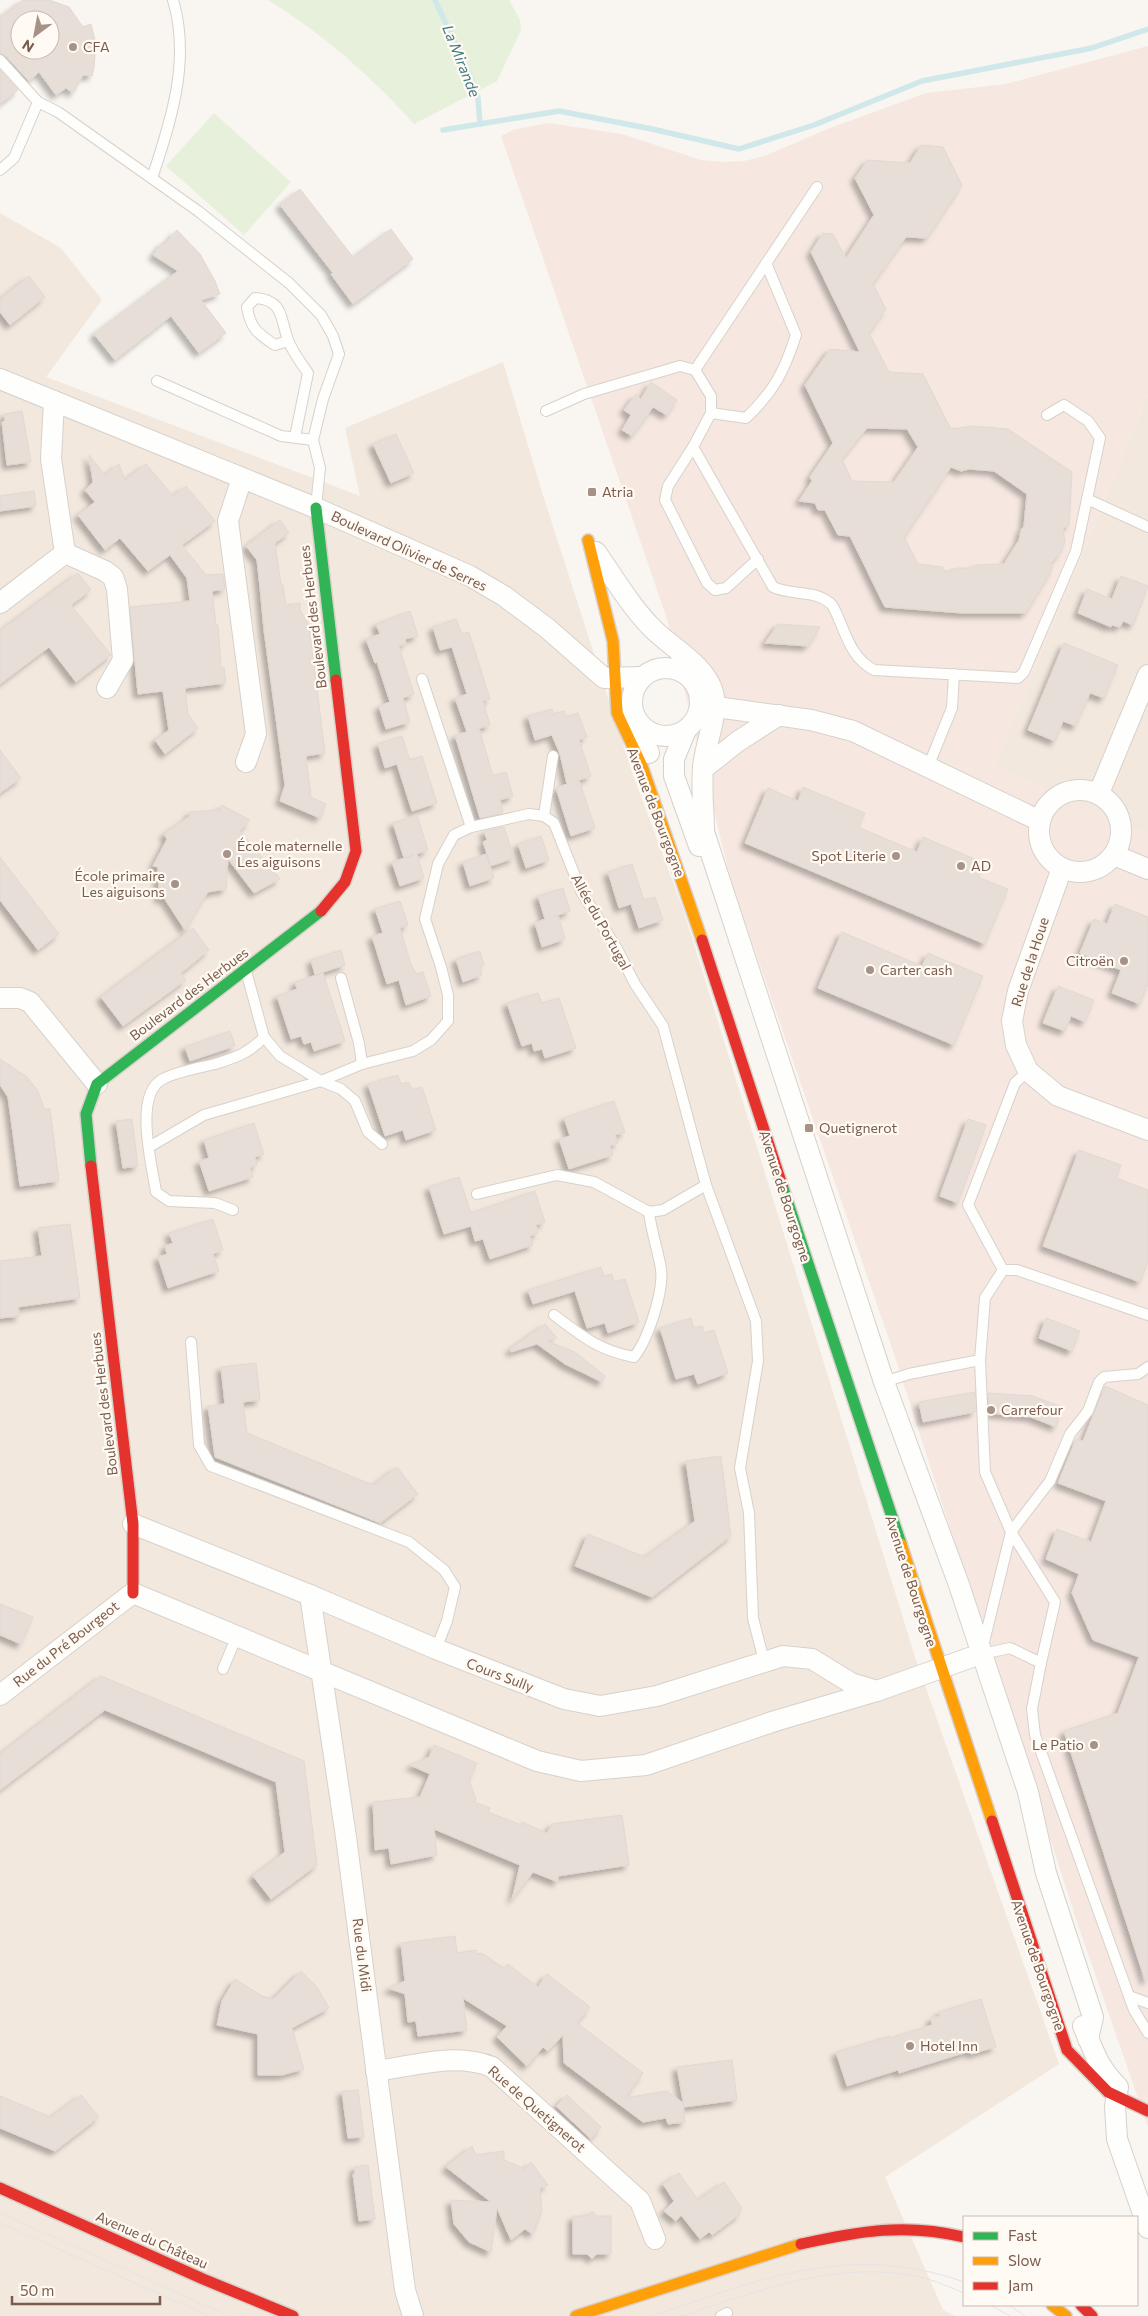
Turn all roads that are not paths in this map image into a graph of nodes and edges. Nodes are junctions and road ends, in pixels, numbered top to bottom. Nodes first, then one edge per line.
1 (173, 0) edge
2 (0, 60) edge
3 (38, 102) junction
4 (0, 170) edge
5 (152, 178) junction
6 (817, 187) dead end
7 (766, 263) junction
8 (288, 341) junction
9 (695, 370) junction
10 (0, 379) edge
11 (156, 381) dead end
12 (54, 401) junction
13 (546, 410) dead end
14 (711, 413) junction
15 (1047, 415) dead end
16 (294, 437) junction
17 (312, 440) junction
18 (693, 447) junction
19 (242, 478) junction
20 (1087, 500) junction
21 (316, 508) junction
22 (1148, 527) edge
23 (588, 540) joint
24 (65, 553) junction
25 (758, 559) junction
26 (0, 602) edge
27 (954, 674) junction
28 (1148, 675) edge
29 (642, 677) junction
30 (422, 678) dead end
31 (612, 684) junction
32 (107, 688) dead end
33 (708, 706) junction
34 (778, 715) junction
35 (635, 717) junction
36 (686, 730) junction
37 (553, 756) dead end
38 (246, 762) dead end
39 (928, 767) junction
40 (703, 768) junction
41 (1099, 793) junction
42 (544, 816) junction
43 (1040, 821) junction
44 (471, 827) junction
45 (1114, 855) junction
46 (1062, 868) junction
47 (1148, 869) edge
48 (246, 970) junction
49 (341, 978) dead end
50 (0, 998) edge
51 (264, 1037) junction
52 (362, 1064) junction
53 (1028, 1071) junction
54 (321, 1081) junction
55 (97, 1084) junction
56 (1148, 1130) edge
57 (382, 1144) dead end
58 (149, 1147) junction
59 (706, 1185) junction
60 (477, 1194) dead end
61 (233, 1210) dead end
62 (649, 1212) junction
63 (1003, 1270) junction
64 (554, 1315) dead end
65 (1148, 1316) edge
66 (191, 1342) dead end
67 (980, 1360) junction
68 (1148, 1367) edge
69 (884, 1382) junction
70 (133, 1524) junction
71 (1011, 1532) junction
72 (133, 1593) junction
73 (310, 1595) junction
74 (236, 1636) junction
75 (436, 1649) junction
76 (977, 1655) junction
77 (764, 1661) junction
78 (1041, 1663) junction
79 (945, 1666) junction
80 (223, 1670) dead end
81 (323, 1672) junction
82 (876, 1691) junction
83 (0, 1695) edge
84 (1130, 1996) junction
85 (1148, 2004) edge
86 (1148, 2033) edge
87 (1080, 2060) joint
88 (376, 2071) junction
89 (1117, 2093) junction
90 (1144, 2109) edge
91 (0, 2188) edge
92 (1148, 2228) edge
93 (882, 2230) junction
94 (963, 2237) edge
95 (655, 2239) dead end
96 (937, 2245) dead end
97 (1053, 2306) edge
98 (1082, 2306) edge
99 (293, 2316) edge
100 (413, 2316) edge
101 (576, 2316) edge
102 (1066, 2316) edge
103 (1092, 2316) edge

1 - 5 lane
2 - 3 lane
3 - 4 lane
3 - 5 lane
5 - 17 lane
6 - 7 lane
7 - 9 lane
7 - 14 lane
8 - 8 lane
8 - 16 lane
9 - 13 lane
9 - 14 lane
10 - 12 street, Boulevard Olivier de Serres
11 - 16 lane
12 - 19 street, Boulevard Olivier de Serres
12 - 24 street
14 - 18 lane
15 - 20 lane
16 - 17 lane
17 - 21 lane
18 - 25 lane
18 - 25 lane
19 - 21 street, Boulevard Olivier de Serres
19 - 38 street
20 - 22 lane
20 - 27 lane
21 - 31 street, Boulevard Olivier de Serres
21 - 48 street, Boulevard des Herbues
23 - 31 street, Avenue de Bourgogne
23 - 33 street, Avenue de Bourgogne
24 - 26 street
24 - 32 street
25 - 27 lane
27 - 39 lane
28 - 41 street
29 - 31 street
29 - 33 street
29 - 35 street
30 - 44 lane
31 - 35 street, Boulevard Olivier de Serres
31 - 79 street, Avenue de Bourgogne
33 - 34 street
33 - 36 street
33 - 40 street, Avenue de Bourgogne
34 - 39 street
34 - 40 street
35 - 36 street
35 - 79 street, Avenue de Bourgogne
36 - 76 street, Avenue de Bourgogne
37 - 42 lane
39 - 43 street
40 - 69 street, Avenue de Bourgogne
41 - 43 street
41 - 45 street
42 - 44 lane
42 - 59 lane, Allée du Portugal
43 - 46 street
44 - 52 lane
45 - 46 street
45 - 47 street
46 - 53 street, Rue de la Houe
48 - 51 lane
48 - 55 street, Boulevard des Herbues
49 - 52 lane
50 - 55 street
51 - 54 lane
51 - 58 lane
52 - 54 lane
53 - 56 street, Rue de la Houe
53 - 63 lane
54 - 57 lane
54 - 58 lane
55 - 70 street, Boulevard des Herbues
58 - 61 lane
59 - 62 lane
59 - 77 lane, Allée du Portugal
60 - 62 lane
62 - 64 lane
63 - 65 lane
63 - 67 lane
66 - 75 lane
67 - 69 lane
67 - 71 lane
68 - 71 lane
69 - 76 street, Avenue de Bourgogne
70 - 72 street, Boulevard des Herbues
70 - 73 street, Cours Sully
71 - 76 lane
71 - 78 lane
72 - 74 street
72 - 83 street, Rue du Pré Bourgeot
73 - 75 street, Cours Sully
73 - 81 street, Rue du Midi
74 - 80 lane
74 - 81 street
75 - 77 street, Cours Sully
76 - 78 lane
76 - 79 street
76 - 89 street, Avenue de Bourgogne
77 - 82 street, Cours Sully
78 - 84 lane
79 - 82 street
79 - 87 street, Avenue de Bourgogne
81 - 82 street
81 - 88 street, Rue du Midi
84 - 85 lane
84 - 86 lane
87 - 89 street, Avenue de Bourgogne
88 - 95 street, Rue de Quetignerot
88 - 100 street, Rue du Midi
89 - 90 street, Avenue de Bourgogne
89 - 92 street
91 - 99 street, Avenue du Château
93 - 94 street
93 - 96 street
93 - 101 street
97 - 102 street
98 - 103 street

